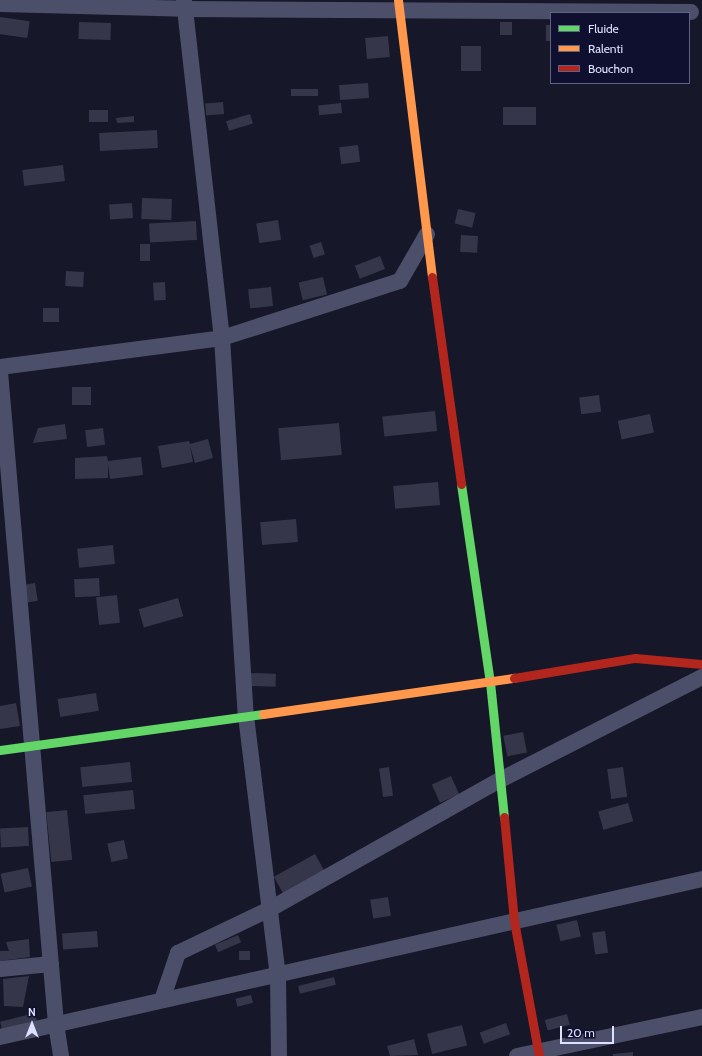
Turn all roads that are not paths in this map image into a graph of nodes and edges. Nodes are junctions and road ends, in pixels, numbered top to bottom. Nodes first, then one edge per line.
1 (0, 4) edge
2 (185, 4) edge
3 (399, 5) edge
4 (559, 6) edge
5 (690, 12) dead end
6 (427, 234) junction
7 (222, 338) junction
8 (0, 367) edge
9 (0, 372) edge
10 (702, 664) edge
11 (702, 677) edge
12 (490, 682) junction
13 (246, 716) junction
14 (33, 745) junction
15 (0, 750) edge
16 (500, 780) junction
17 (702, 879) edge
18 (270, 909) junction
19 (514, 921) junction
20 (51, 964) junction
21 (0, 969) edge
22 (278, 975) junction
23 (162, 1000) junction
24 (702, 1017) edge
25 (56, 1024) junction
26 (0, 1037) edge
27 (539, 1054) edge
28 (61, 1056) edge
29 (279, 1056) edge
30 (517, 1056) edge

1 - 2 street
2 - 3 street
2 - 7 street
3 - 4 street
3 - 6 street
4 - 5 street
6 - 7 street
6 - 12 street
7 - 8 street
7 - 13 street
9 - 14 street
10 - 12 street
11 - 16 street
12 - 13 street
12 - 16 street
13 - 14 street
13 - 18 street
14 - 15 street
14 - 20 street
16 - 18 street
16 - 19 street
17 - 19 street
18 - 22 street
18 - 23 street
19 - 22 street
19 - 27 street
20 - 21 street
20 - 25 street
22 - 23 street
22 - 29 street
23 - 25 street
24 - 27 street
25 - 26 street
25 - 28 street
27 - 30 street

